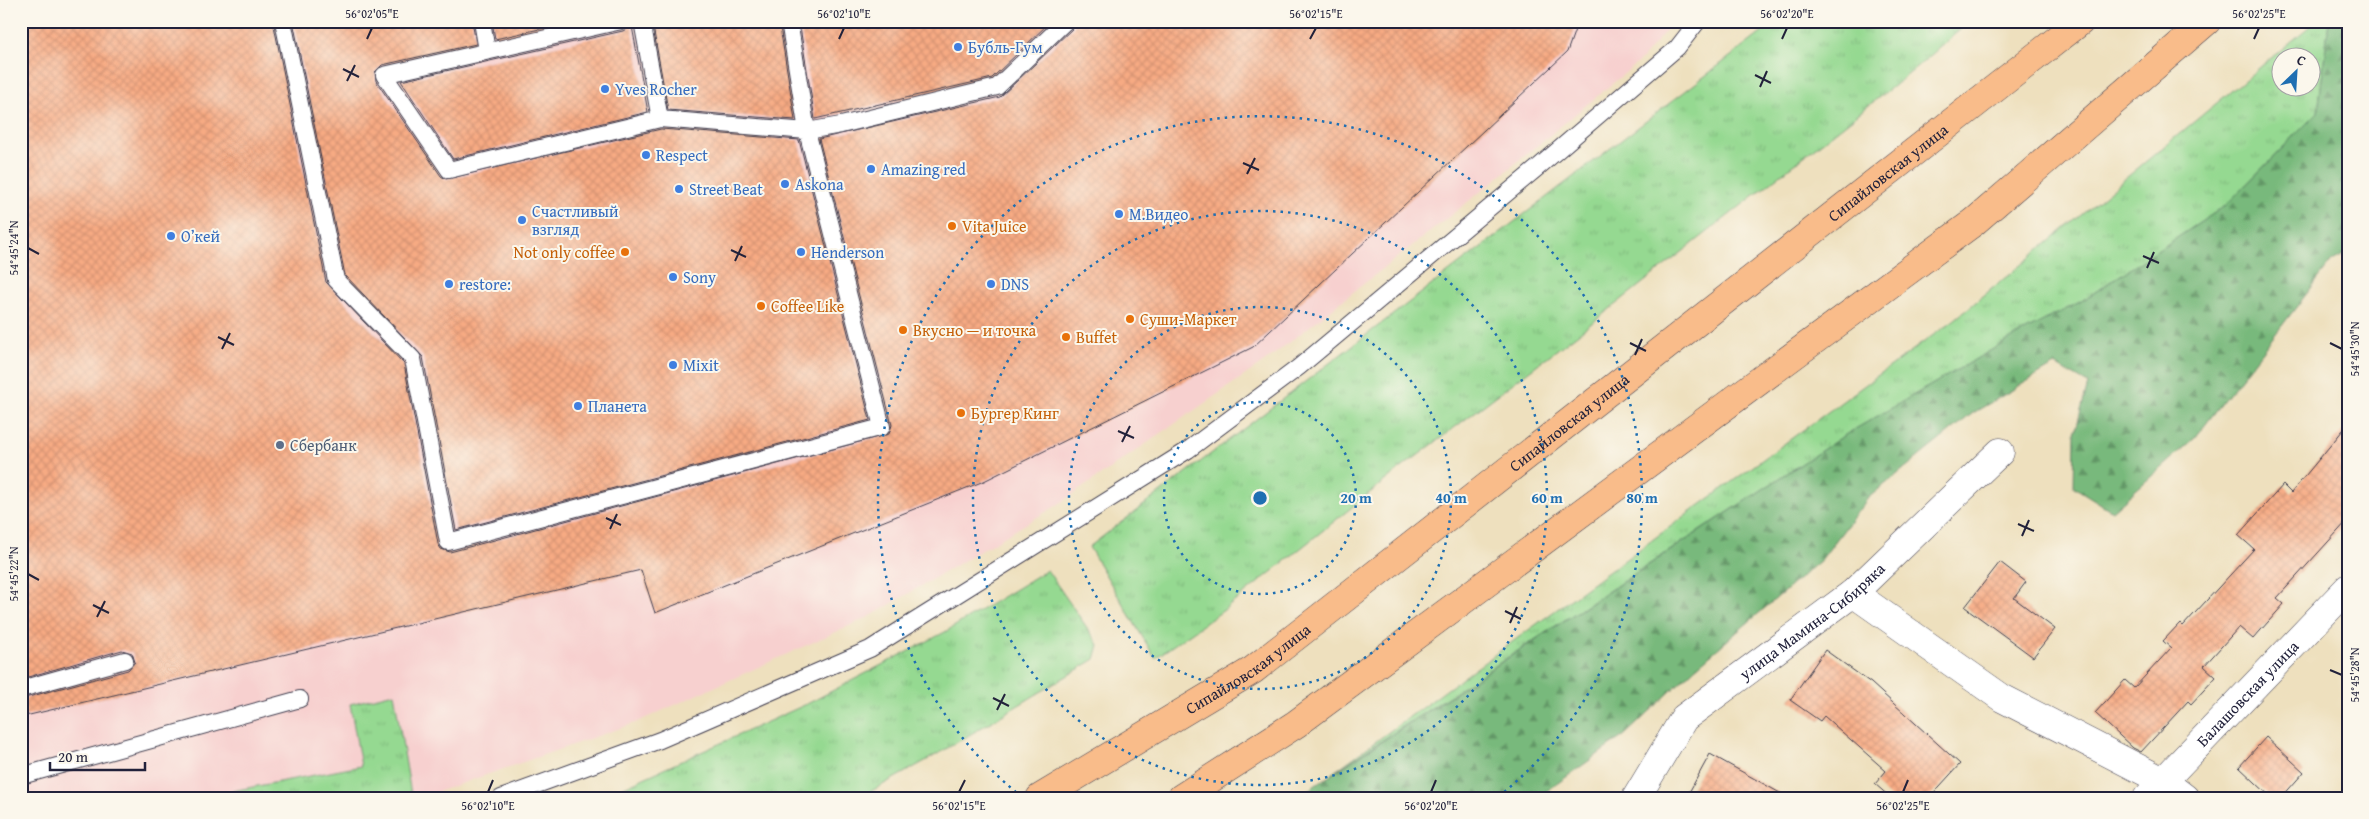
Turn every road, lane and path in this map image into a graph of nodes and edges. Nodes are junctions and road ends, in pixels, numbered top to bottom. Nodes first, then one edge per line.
1 (283, 21) edge
2 (482, 21) edge
3 (621, 21) edge
4 (642, 21) edge
5 (789, 21) edge
6 (1066, 21) edge
7 (1698, 21) edge
8 (2082, 21) edge
9 (2207, 21) edge
10 (487, 51) junction
11 (660, 119) junction
12 (807, 131) junction
13 (2000, 452) dead end
14 (2348, 588) edge
15 (1854, 593) junction
16 (125, 660) dead end
17 (21, 689) edge
18 (300, 699) dead end
19 (21, 776) edge
20 (2155, 789) edge
21 (500, 798) edge
22 (1040, 798) edge
23 (1181, 798) edge
24 (1636, 798) edge
25 (2185, 798) edge

1 - 12 lane
2 - 10 lane
3 - 10 lane
4 - 11 lane
5 - 12 lane
6 - 12 lane
7 - 21 lane
8 - 22 main road, Сипайловская улица
9 - 23 main road
10 - 11 lane
11 - 12 lane
13 - 15 street, улица Мамина-Сибиряка
14 - 20 street, Балашовская улица
15 - 20 street
15 - 24 street, улица Мамина-Сибиряка
16 - 17 lane
18 - 19 lane
20 - 25 street

